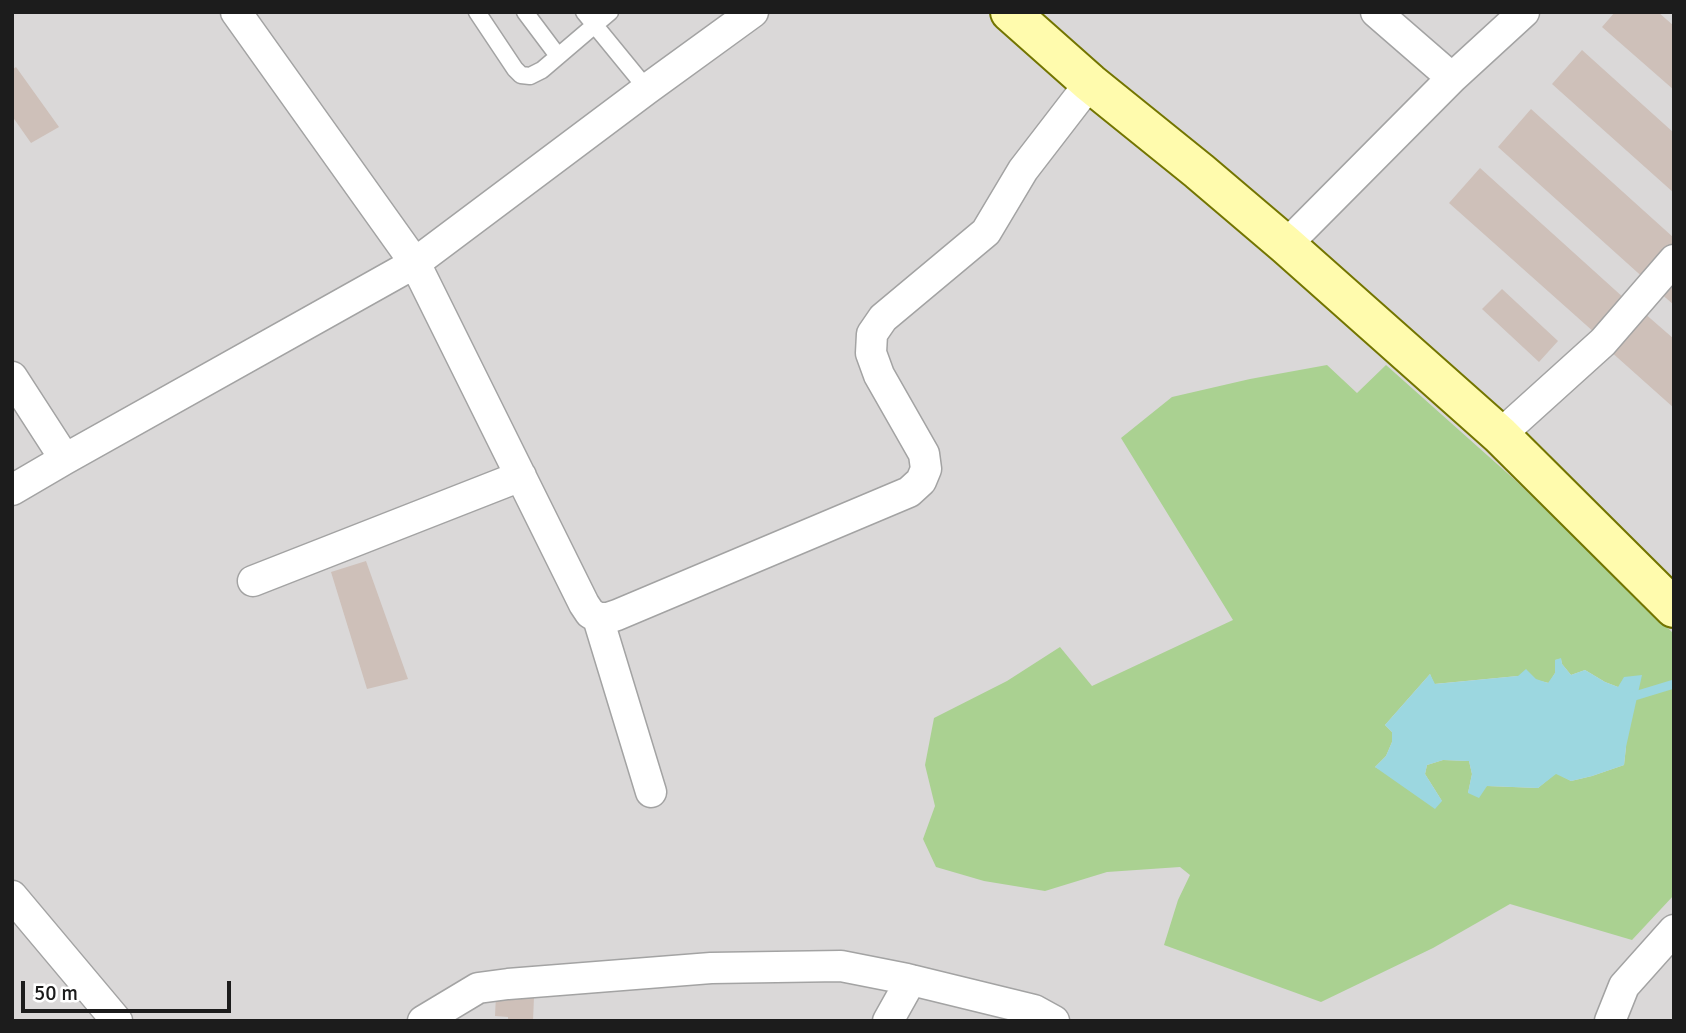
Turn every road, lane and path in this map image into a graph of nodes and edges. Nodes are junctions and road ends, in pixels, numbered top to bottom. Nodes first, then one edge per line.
1 (236, 12) edge
2 (477, 12) edge
3 (525, 12) edge
4 (584, 12) edge
5 (610, 12) edge
6 (753, 12) edge
7 (1010, 12) edge
8 (1376, 12) edge
9 (1524, 12) edge
10 (595, 26) junction
11 (558, 56) junction
12 (1452, 78) junction
13 (1090, 83) junction
14 (648, 89) junction
15 (1286, 245) junction
16 (1674, 260) edge
17 (415, 263) junction
18 (12, 377) edge
19 (1500, 436) junction
20 (65, 459) junction
21 (521, 476) junction
22 (12, 490) edge
23 (253, 582) dead end
24 (1674, 608) edge
25 (598, 618) junction
26 (651, 792) dead end
27 (12, 896) edge
28 (1674, 930) edge
29 (911, 980) junction
30 (117, 1021) edge
31 (423, 1021) edge
32 (888, 1021) edge
33 (1054, 1021) edge
34 (1610, 1021) edge

1 - 17 street
2 - 11 lane
3 - 11 lane
4 - 10 lane
5 - 10 lane
6 - 14 street
7 - 13 street
8 - 12 street
9 - 12 street
10 - 11 lane
10 - 14 lane
12 - 15 street
13 - 15 street
13 - 25 street
14 - 17 street
15 - 19 street
16 - 19 street
17 - 20 street
17 - 21 street
18 - 20 street
19 - 24 street
20 - 22 street
21 - 23 street
21 - 25 street
25 - 26 street
27 - 30 street
28 - 34 street
29 - 31 street
29 - 32 street
29 - 33 street

